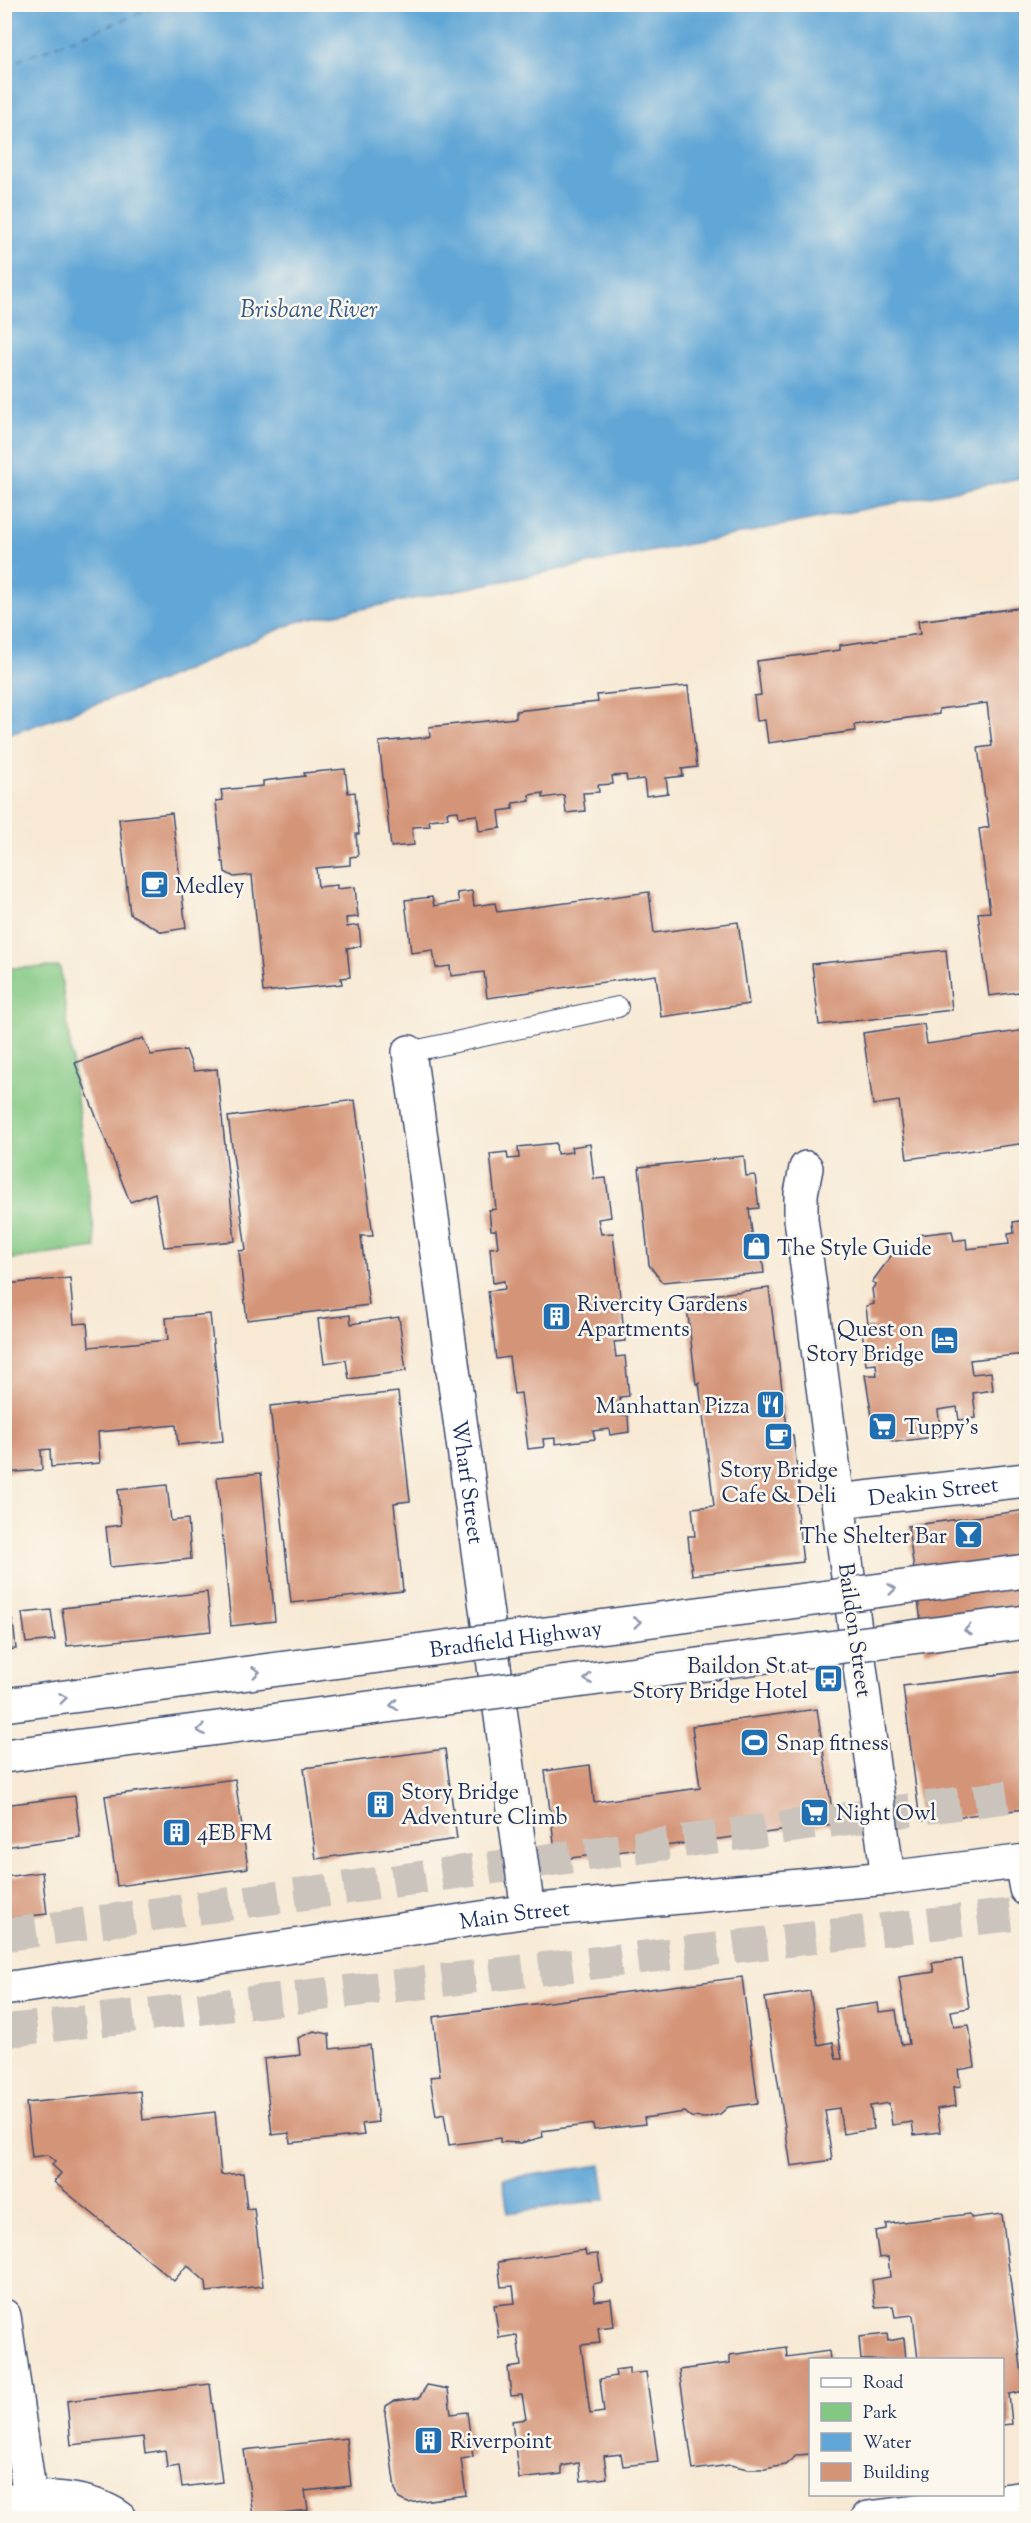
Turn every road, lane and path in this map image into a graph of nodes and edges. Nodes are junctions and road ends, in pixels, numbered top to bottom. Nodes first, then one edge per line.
1 (618, 1007) dead end
2 (409, 1052) joint
3 (806, 1168) dead end
4 (1026, 1480) edge
5 (838, 1501) junction
6 (1026, 1571) edge
7 (1026, 1622) edge
8 (4, 1706) edge
9 (4, 1756) edge
10 (1025, 1871) edge
11 (888, 1878) junction
12 (528, 1911) junction
13 (4, 1989) edge
14 (4, 2316) edge
15 (1026, 2498) edge
16 (17, 2499) edge
17 (120, 2518) edge
18 (868, 2518) edge

1 - 2 lane
2 - 12 main road, Wharf Street
3 - 5 main road, Baildon Street
4 - 5 main road, Deakin Street
5 - 11 main road, Baildon Street
8 -> 6 main road, Bradfield Highway, bridge
7 -> 9 main road, bridge
10 - 11 main road, Main Street
11 - 12 main road, Main Street
12 - 13 main road, Main Street
14 - 16 main road
15 - 18 main road
16 - 17 main road

